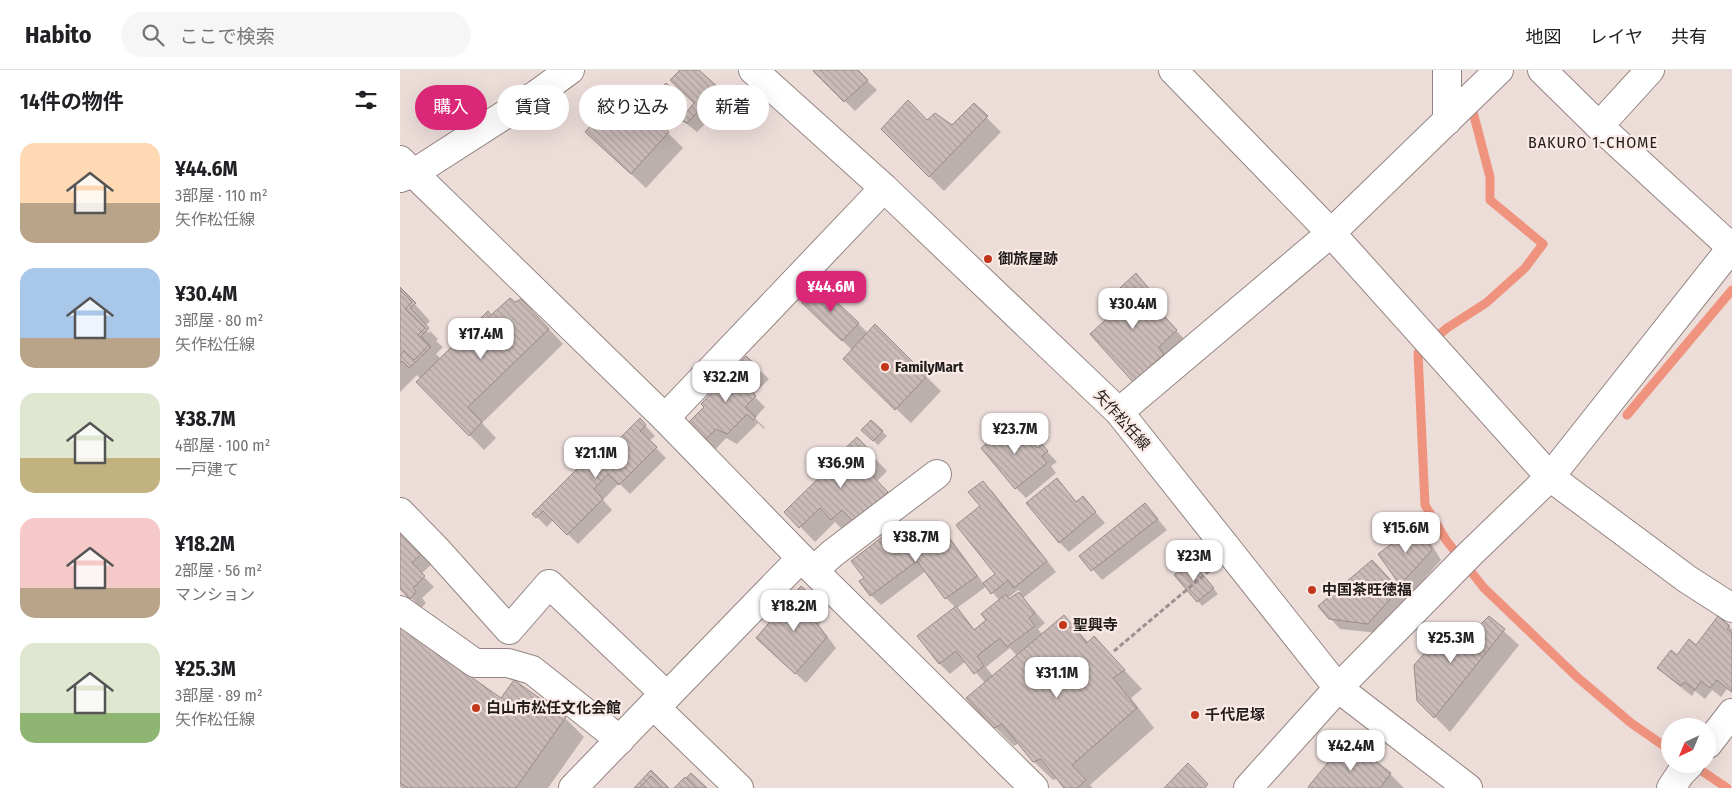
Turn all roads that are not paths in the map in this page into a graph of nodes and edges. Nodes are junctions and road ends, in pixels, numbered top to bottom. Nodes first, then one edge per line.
1 (570, 70) edge
2 (753, 70) edge
3 (1173, 70) edge
4 (1447, 70) edge
5 (1499, 70) edge
6 (1542, 70) edge
7 (1650, 70) edge
8 (1447, 120) junction
9 (1599, 126) junction
10 (405, 170) edge
11 (884, 188) junction
12 (1331, 232) junction
13 (1732, 248) edge
14 (1119, 412) junction
15 (664, 418) junction
16 (937, 474) dead end
17 (1550, 477) junction
18 (400, 512) edge
19 (808, 564) junction
20 (1732, 608) edge
21 (400, 610) edge
22 (1338, 688) junction
23 (660, 700) junction
24 (1732, 713) edge
25 (1716, 734) edge
26 (620, 740) junction
27 (574, 788) edge
28 (739, 788) edge
29 (1034, 788) edge
30 (1248, 788) edge
31 (1468, 788) edge

1 - 10 street
2 - 11 street, 矢作松任線
3 - 12 street
4 - 8 street
5 - 8 street
6 - 9 street
7 - 9 street
8 - 12 street
9 - 13 street
10 - 15 street
11 - 14 street, 矢作松任線
11 - 15 street
12 - 14 street
12 - 17 street
13 - 17 street
14 - 22 street, 矢作松任線
15 - 19 street
16 - 19 street
17 - 20 street
17 - 22 street
18 - 23 street
19 - 23 street
19 - 29 street
21 - 26 street
22 - 30 street
22 - 31 street, 矢作松任線
23 - 26 street
23 - 28 street
24 - 25 street
26 - 27 street

